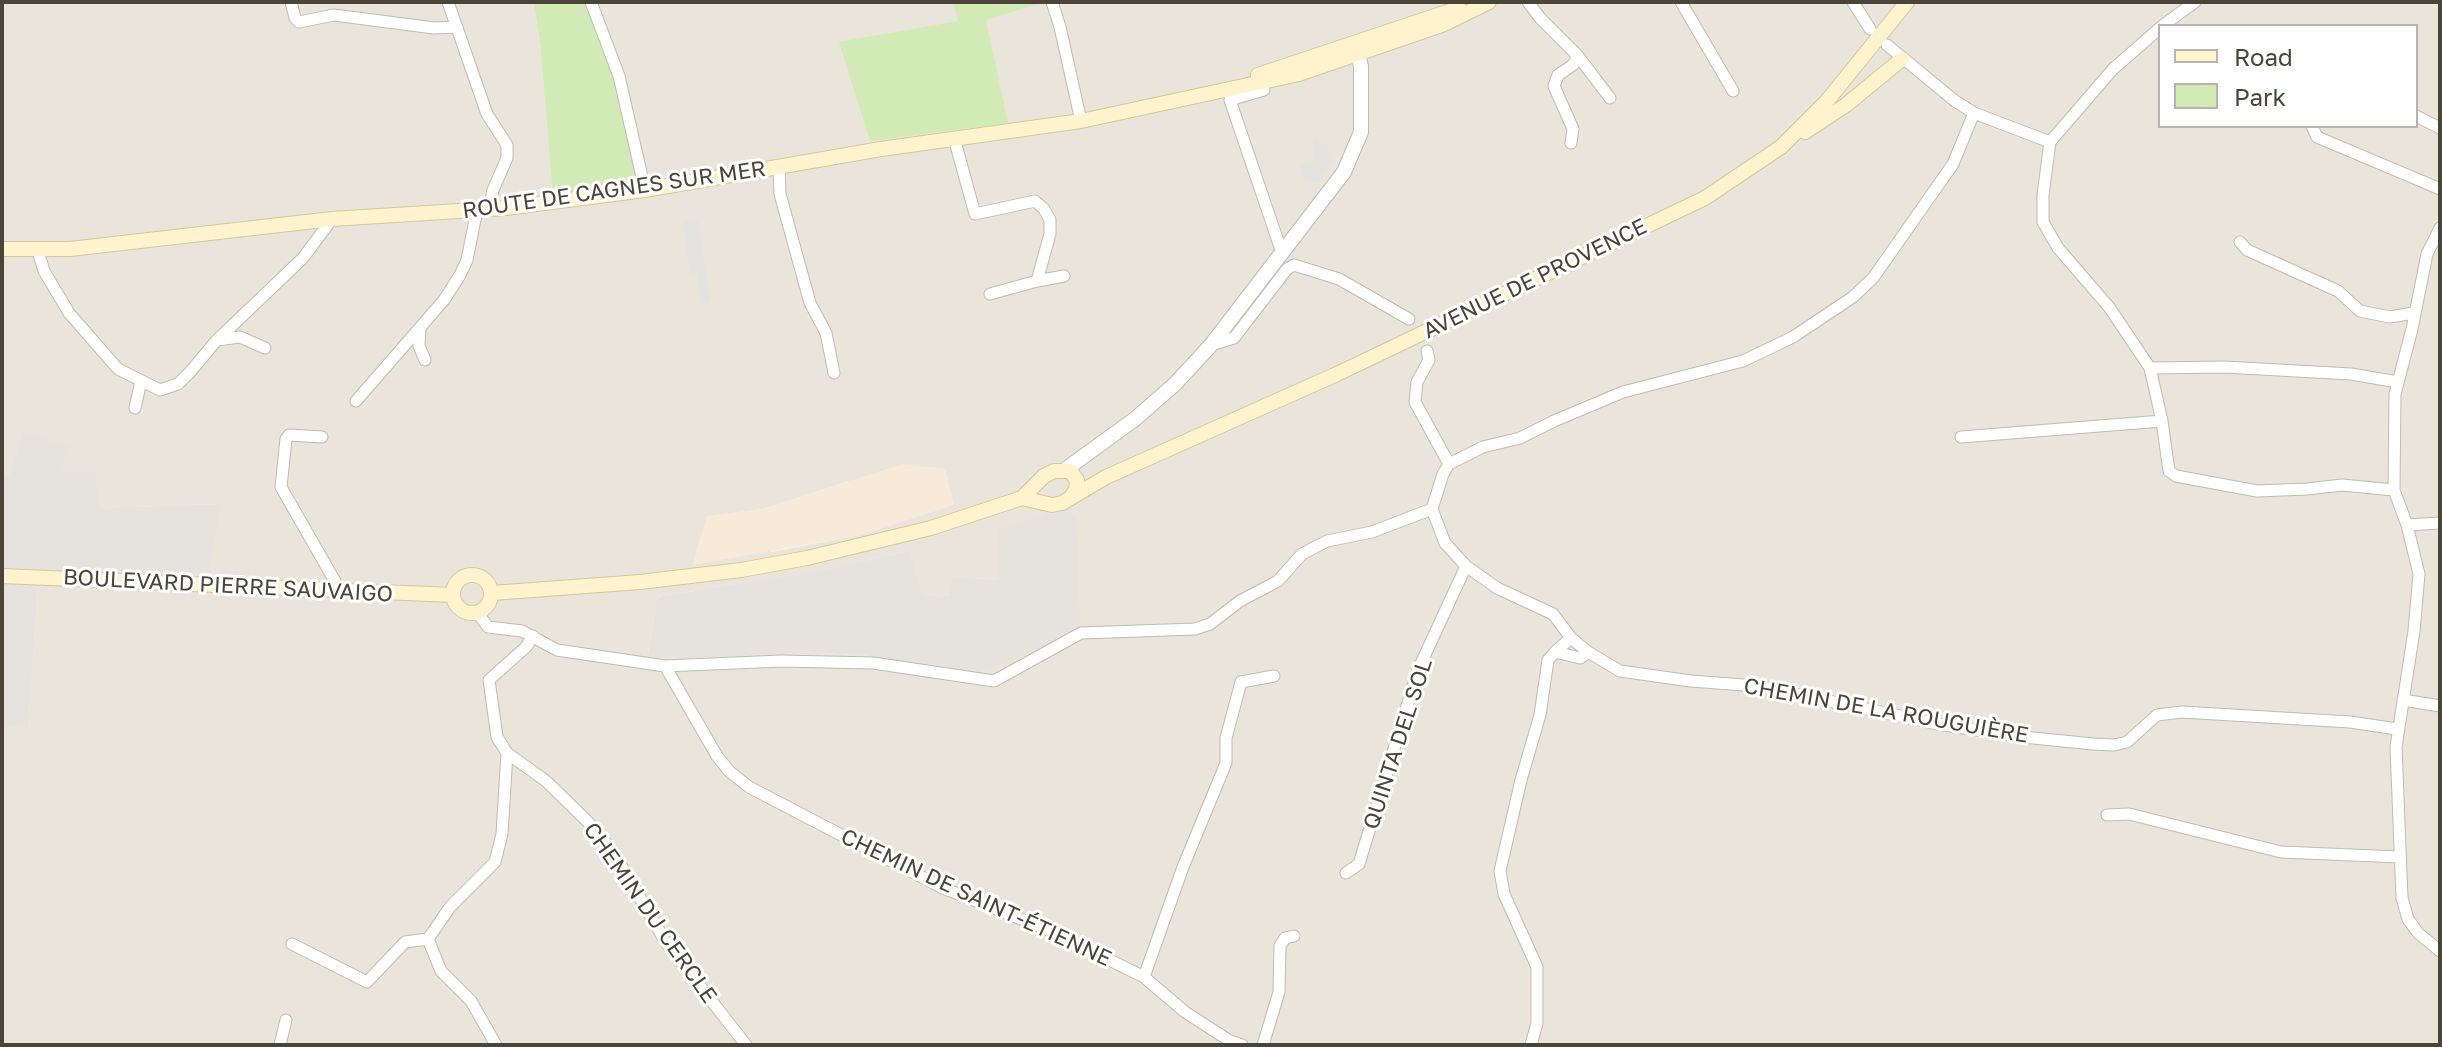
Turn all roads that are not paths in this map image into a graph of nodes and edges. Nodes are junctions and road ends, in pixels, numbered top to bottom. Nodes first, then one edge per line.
1 (291, 2) edge
2 (448, 2) edge
3 (591, 2) edge
4 (1052, 2) edge
5 (1489, 2) edge
6 (1528, 2) edge
7 (1681, 2) edge
8 (1853, 2) edge
9 (1907, 2) edge
10 (2195, 2) edge
11 (1469, 4) edge
12 (2165, 24) edge
13 (457, 27) junction
14 (1870, 29) dead end
15 (2158, 30) edge
16 (1887, 45) dead end
17 (1351, 55) junction
18 (1578, 56) junction
19 (1902, 59) junction
20 (1293, 64) junction
21 (1262, 79) junction
22 (1733, 91) dead end
23 (1610, 98) dead end
24 (1974, 113) junction
25 (2418, 117) edge
26 (1081, 121) junction
27 (2313, 128) edge
28 (2440, 128) edge
29 (954, 138) junction
30 (2050, 142) junction
31 (1571, 143) dead end
32 (1781, 147) junction
33 (779, 167) junction
34 (2440, 189) edge
35 (645, 190) junction
36 (483, 210) junction
37 (332, 219) junction
38 (2440, 228) edge
39 (2240, 242) dead end
40 (2, 249) edge
41 (38, 251) junction
42 (1282, 253) junction
43 (1064, 276) dead end
44 (1037, 281) junction
45 (990, 294) dead end
46 (2413, 313) junction
47 (1409, 319) dead end
48 (420, 327) junction
49 (216, 341) junction
50 (1211, 345) junction
51 (265, 348) dead end
52 (1427, 351) dead end
53 (425, 360) dead end
54 (2150, 368) junction
55 (834, 373) dead end
56 (141, 381) junction
57 (2398, 382) junction
58 (356, 401) dead end
59 (135, 408) dead end
60 (2162, 421) junction
61 (322, 437) dead end
62 (1961, 437) dead end
63 (1449, 464) junction
64 (1074, 471) junction
65 (1106, 477) junction
66 (1037, 486) junction
67 (2394, 490) junction
68 (1071, 497) junction
69 (1022, 498) junction
70 (1043, 502) junction
71 (1432, 509) junction
72 (2440, 523) edge
73 (2407, 525) junction
74 (1466, 566) junction
75 (2, 576) edge
76 (340, 590) junction
77 (492, 593) junction
78 (453, 595) junction
79 (477, 612) junction
80 (533, 636) junction
81 (1571, 638) junction
82 (1555, 652) junction
83 (1588, 652) junction
84 (665, 666) junction
85 (1274, 676) dead end
86 (2403, 700) junction
87 (2440, 706) edge
88 (2397, 729) junction
89 (507, 753) junction
90 (2107, 815) dead end
91 (2399, 857) junction
92 (1346, 873) dead end
93 (1294, 936) dead end
94 (428, 939) junction
95 (292, 944) dead end
96 (2440, 951) edge
97 (1144, 977) junction
98 (286, 1020) dead end
99 (280, 1045) edge
100 (496, 1045) edge
101 (746, 1045) edge
102 (1242, 1045) edge
103 (1263, 1045) edge
104 (1531, 1045) edge

1 - 13 street
2 - 13 street
3 - 35 street
4 - 26 street
5 - 17 main road, ROUTE DE CAGNES SUR MER
6 - 18 street
7 - 22 street
8 - 14 street
9 - 32 main road, AVENUE DE PROVENCE
10 - 12 street
11 - 17 street
11 - 20 main road, ROUTE DE CAGNES SUR MER
13 - 36 street
15 - 30 street
16 - 19 street
17 - 20 main road
17 - 21 main road, ROUTE DE CAGNES SUR MER
17 - 42 street
18 - 23 street
18 - 31 street
19 - 24 street
19 - 32 main road
20 - 21 main road, ROUTE DE CAGNES SUR MER
21 - 26 main road, ROUTE DE CAGNES SUR MER
21 - 42 street
24 - 30 street
24 - 63 street
25 - 28 street
26 - 29 main road, ROUTE DE CAGNES SUR MER
27 - 34 street
29 - 33 main road, ROUTE DE CAGNES SUR MER
29 - 44 street
30 - 54 street
32 - 65 main road, AVENUE DE PROVENCE
33 - 35 main road, ROUTE DE CAGNES SUR MER
33 - 55 street
35 - 36 main road, ROUTE DE CAGNES SUR MER
36 - 37 main road, ROUTE DE CAGNES SUR MER
36 - 48 street
37 - 41 main road, ROUTE DE CAGNES SUR MER
37 - 49 street
38 - 46 street
39 - 46 street
40 - 41 main road, ROUTE DE CAGNES SUR MER
41 - 56 street
42 - 50 street
43 - 44 street
44 - 45 street
46 - 57 street
47 - 50 street
48 - 53 street
48 - 58 street
49 - 51 street
49 - 56 street
50 - 64 street
52 - 63 street
54 - 57 street
54 - 60 street
56 - 59 street
57 - 67 street
60 - 62 street
60 - 67 street
61 - 76 street
63 - 71 street
64 - 65 main road, AVENUE DE PROVENCE
64 - 66 main road
64 - 68 main road
65 - 68 main road, AVENUE DE PROVENCE
66 - 69 main road
66 - 70 main road
67 - 73 street
68 - 70 main road
69 - 70 main road
69 - 77 main road
71 - 74 street, CHEMIN DE LA ROUGUIÈRE
71 - 84 street
72 - 73 street
73 - 86 street
74 - 81 street, CHEMIN DE LA ROUGUIÈRE
74 - 92 street, QUINTA DEL SOL
75 - 76 main road, BOULEVARD PIERRE SAUVAIGO
76 - 78 main road, BOULEVARD PIERRE SAUVAIGO
77 - 78 main road
77 - 79 main road
78 - 79 main road
79 - 80 street
80 - 84 street
80 - 89 street
81 - 82 street
81 - 83 street, CHEMIN DE LA ROUGUIÈRE
82 - 83 street
82 - 104 street
83 - 88 street, CHEMIN DE LA ROUGUIÈRE
84 - 97 street, CHEMIN DE SAINT-ÉTIENNE
85 - 97 street
86 - 87 street
86 - 88 street
88 - 91 street
89 - 94 street
89 - 101 street, CHEMIN DU CERCLE
90 - 91 street
91 - 96 street
93 - 103 street
94 - 95 street
94 - 100 street
97 - 102 street, CHEMIN DE SAINT-ÉTIENNE
98 - 99 street

